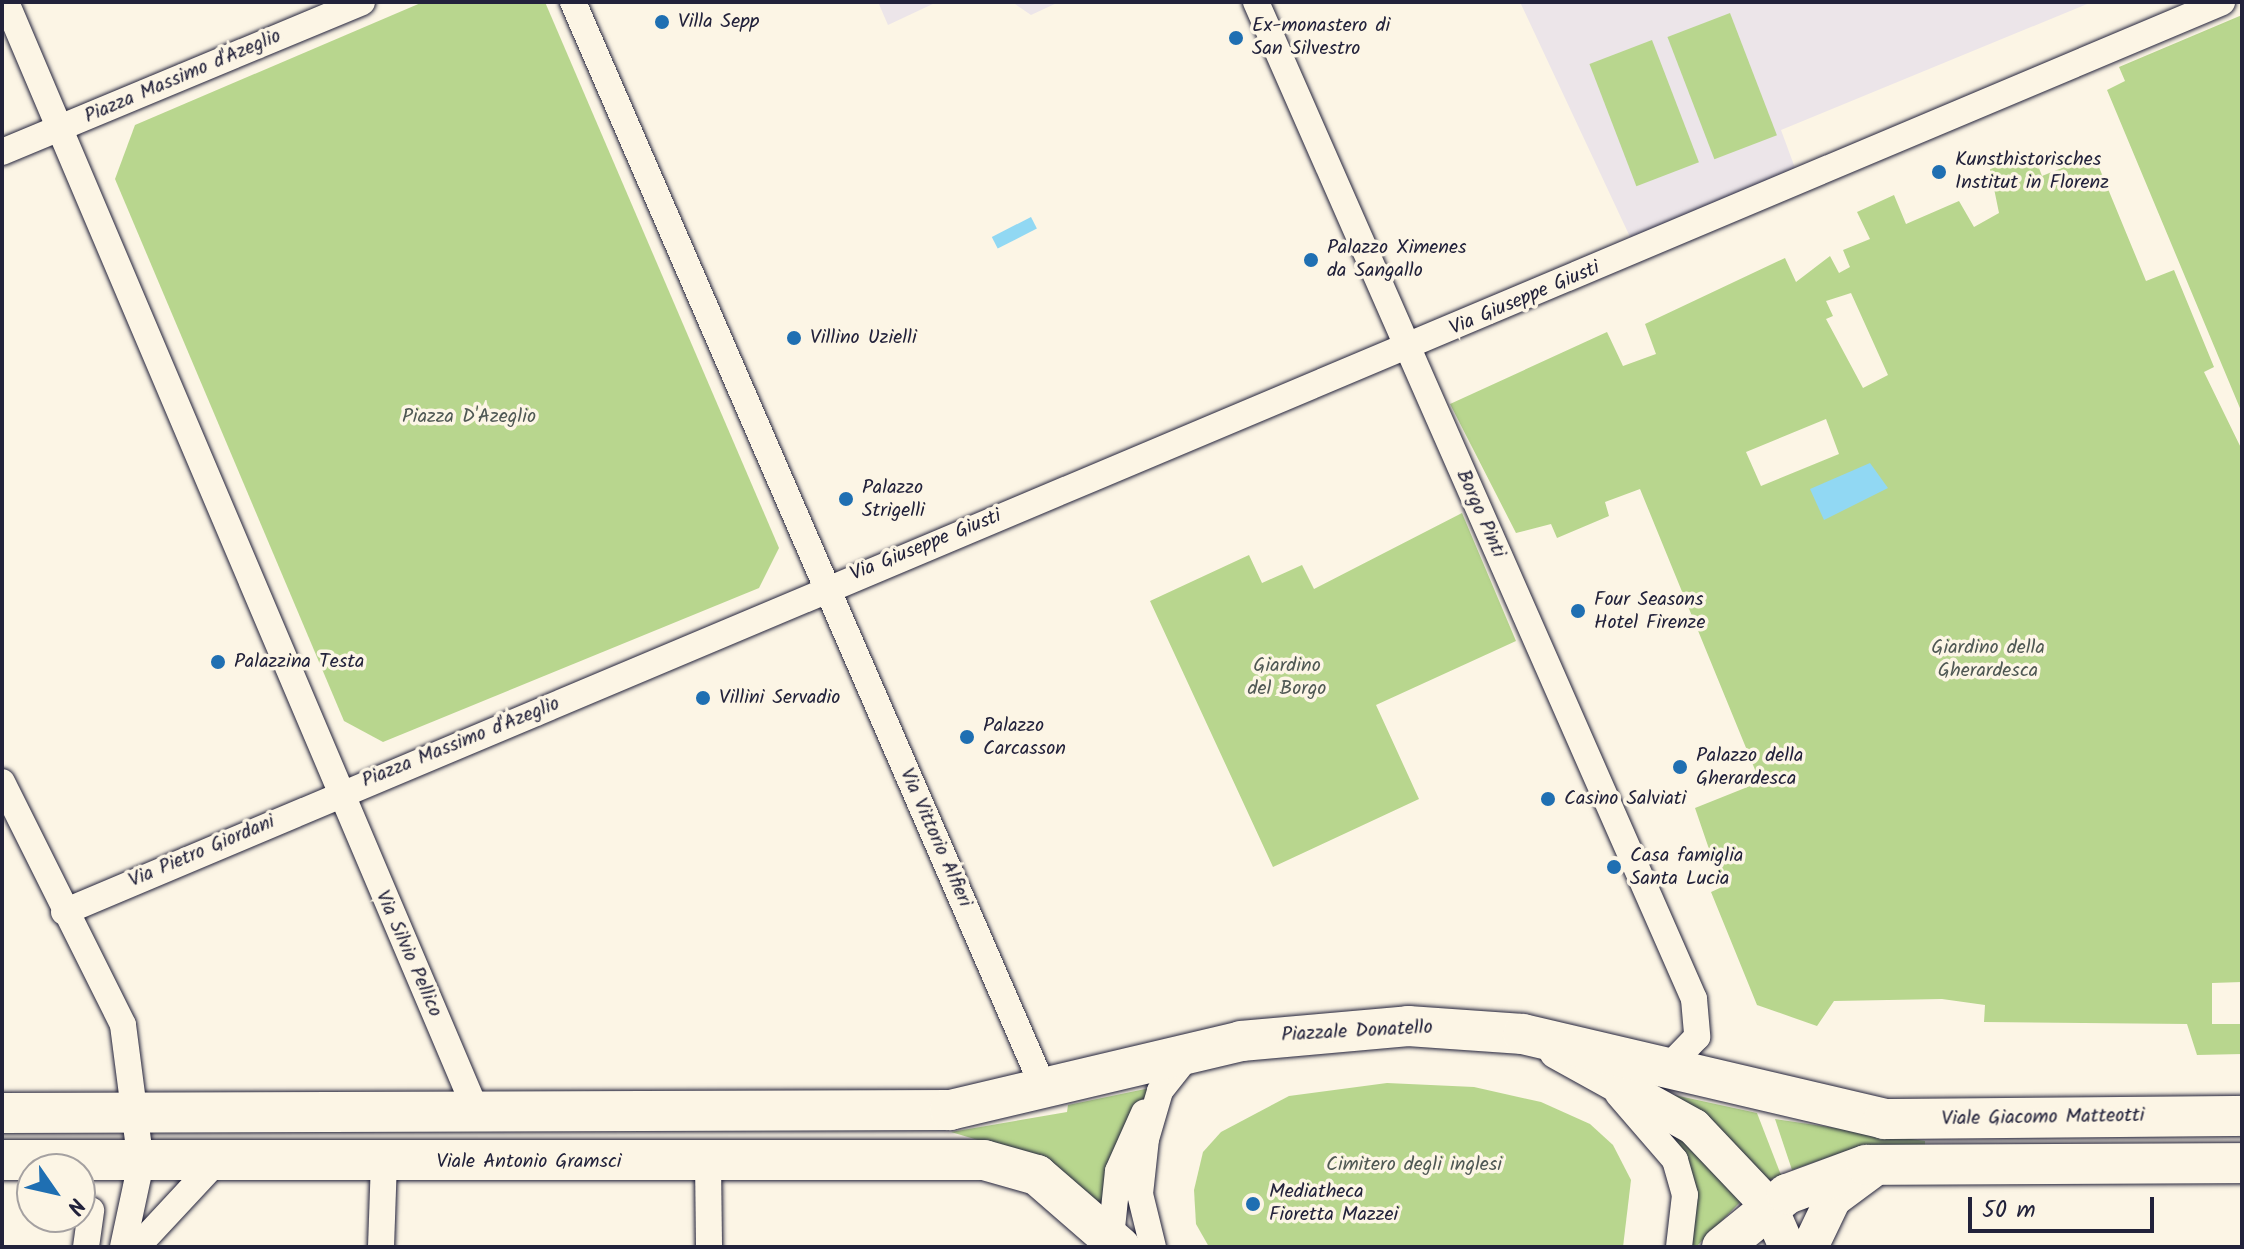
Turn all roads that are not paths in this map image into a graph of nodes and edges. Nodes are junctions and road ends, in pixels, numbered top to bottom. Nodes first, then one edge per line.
1 (6, 2) edge
2 (362, 2) edge
3 (573, 2) edge
4 (1256, 2) edge
5 (2222, 2) edge
6 (62, 127) junction
7 (2, 152) edge
8 (1407, 349) junction
9 (825, 588) junction
10 (2, 782) edge
11 (339, 793) junction
12 (64, 912) junction
13 (1523, 1034) junction
14 (1193, 1050) junction
15 (1670, 1065) junction
16 (1597, 1070) junction
17 (1044, 1089) junction
18 (1160, 1091) junction
19 (2, 1113) edge
20 (1844, 1114) joint
21 (478, 1115) junction
22 (2242, 1116) edge
23 (138, 1117) junction
24 (2, 1160) edge
25 (217, 1161) junction
26 (384, 1162) junction
27 (708, 1162) junction
28 (1895, 1162) junction
29 (141, 1163) junction
30 (2242, 1163) edge
31 (1769, 1206) junction
32 (1113, 1244) edge
33 (123, 1247) edge
34 (137, 1247) edge
35 (381, 1247) edge
36 (709, 1247) edge
37 (1153, 1247) edge
38 (1679, 1247) edge
39 (1722, 1247) edge
40 (1787, 1247) edge
41 (1810, 1247) edge

1 - 6 street
2 - 6 street, Piazza Massimo d'Azeglio
3 - 9 street
4 - 8 street, Borgo Pinti
5 - 8 street, Via Giuseppe Giusti
6 - 7 street
6 - 11 street, Piazza Massimo d'Azeglio
8 - 9 street, Via Giuseppe Giusti
8 - 15 street, Borgo Pinti
9 - 11 street, Piazza Massimo d'Azeglio
9 - 17 street, Via Vittorio Alfieri
10 - 12 street
11 - 12 street, Via Pietro Giordani
11 - 21 street, Via Silvio Pellico
12 - 23 street
13 - 14 main road, Piazzale Donatello
13 - 15 main road, Piazzale Donatello
13 - 16 street, Piazzale Donatello
14 - 17 main road, Piazzale Donatello
14 - 18 street
15 - 20 main road, Piazzale Donatello
16 - 31 street, Piazzale Donatello
16 - 38 street, Piazzale Donatello
17 - 21 main road
18 - 32 street
18 - 37 street
19 - 23 main road
20 - 22 main road, Viale Giacomo Matteotti
21 - 23 main road
23 - 29 street
24 - 29 main road, Viale Antonio Gramsci
25 - 26 main road, Viale Antonio Gramsci
25 - 29 main road, Viale Antonio Gramsci
25 - 34 street
26 - 27 main road, Viale Antonio Gramsci
26 - 35 street
27 - 32 main road, Viale Antonio Gramsci
27 - 36 street
28 - 30 main road
28 - 31 main road
28 - 41 street
29 - 33 street
31 - 39 main road
31 - 40 street, Piazzale Donatello

